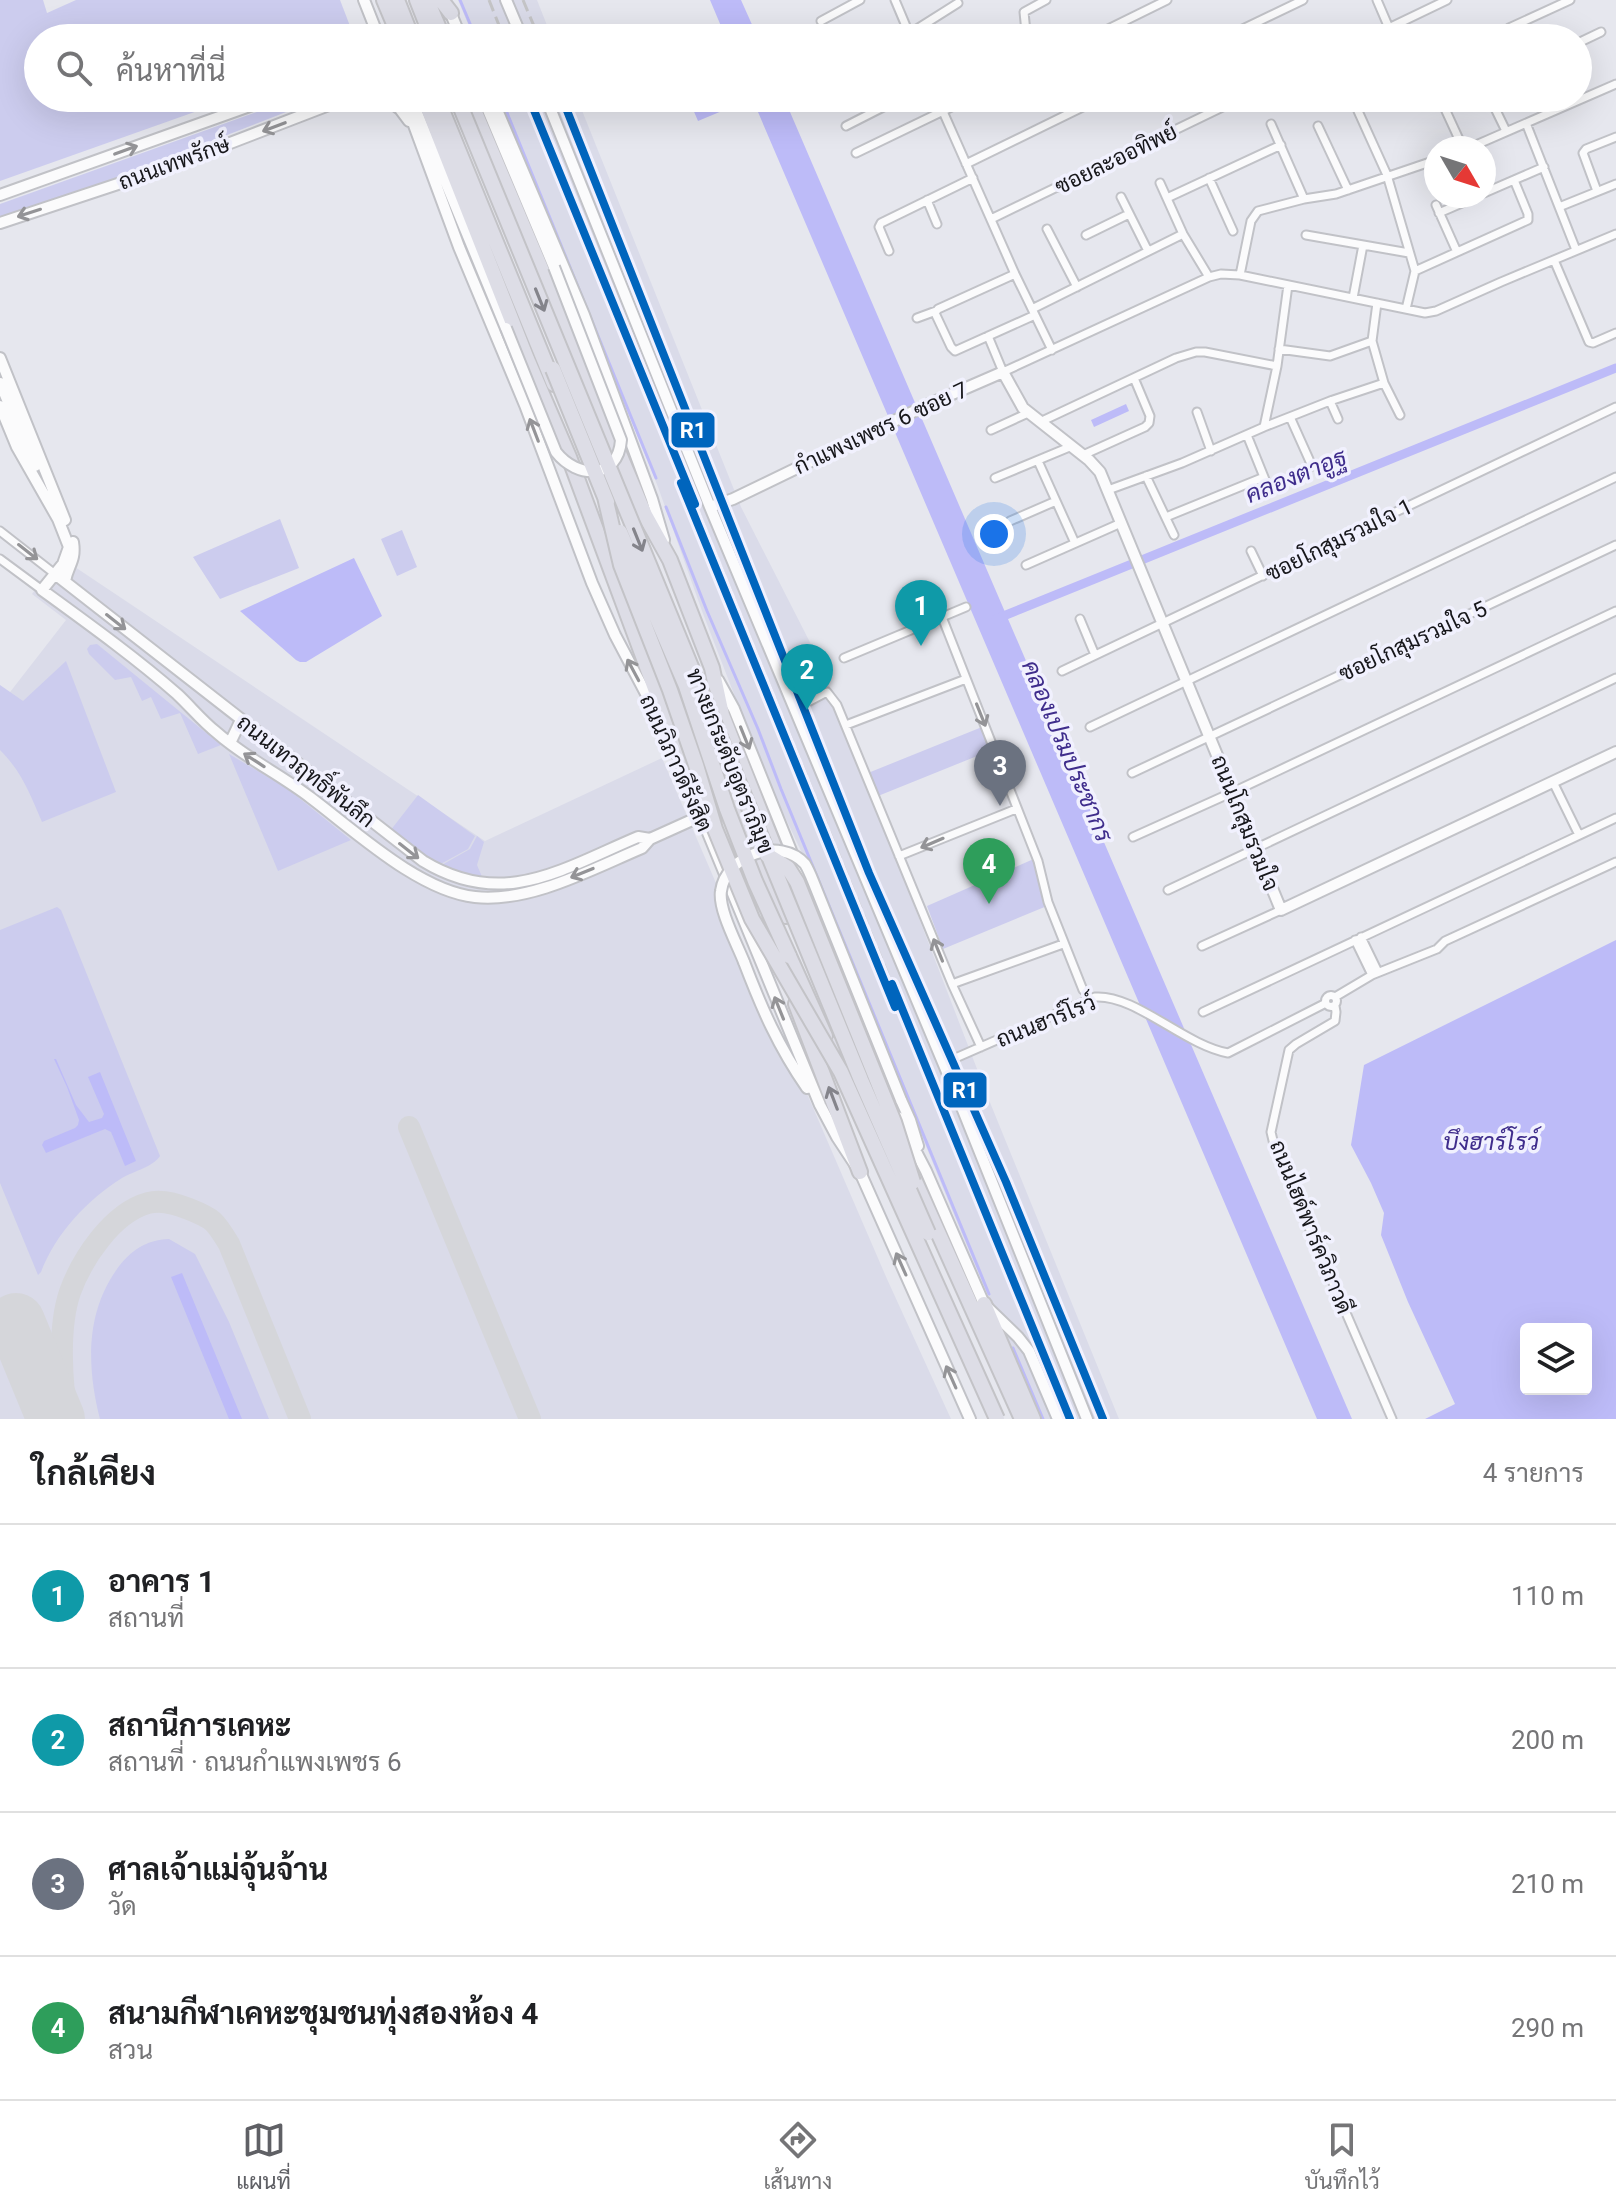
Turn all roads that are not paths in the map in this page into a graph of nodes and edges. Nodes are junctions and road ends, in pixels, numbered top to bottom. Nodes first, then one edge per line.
1 (384, 0) edge
2 (400, 0) edge
3 (417, 0) edge
4 (427, 0) edge
5 (506, 0) edge
6 (860, 0) edge
7 (895, 0) edge
8 (1046, 0) edge
9 (1167, 0) edge
10 (1303, 0) edge
11 (1377, 0) edge
12 (1447, 0) edge
13 (1570, 0) edge
14 (365, 3) edge
15 (958, 3) dead end
16 (446, 4) edge
17 (821, 21) dead end
18 (373, 24) edge
19 (394, 24) edge
20 (409, 24) edge
21 (426, 24) edge
22 (437, 24) edge
23 (455, 24) edge
24 (516, 24) edge
25 (905, 24) edge
26 (927, 24) edge
27 (1025, 24) edge
28 (1118, 24) edge
29 (1252, 24) edge
30 (1387, 24) edge
31 (1397, 24) edge
32 (1518, 24) edge
33 (1601, 32) dead end
34 (1592, 36) edge
35 (1616, 84) edge
36 (1592, 93) edge
37 (233, 112) edge
38 (309, 112) edge
39 (402, 112) edge
40 (410, 112) edge
41 (417, 112) edge
42 (430, 112) edge
43 (446, 112) edge
44 (446, 112) edge
45 (463, 112) edge
46 (475, 112) edge
47 (489, 112) edge
48 (498, 112) edge
49 (552, 112) edge
50 (874, 112) edge
51 (941, 112) edge
52 (943, 112) edge
53 (1072, 112) edge
54 (1212, 112) edge
55 (1358, 112) edge
56 (1447, 112) edge
57 (1497, 112) edge
58 (1551, 112) edge
59 (1526, 123) junction
60 (1271, 124) dead end
61 (846, 126) dead end
62 (1318, 126) dead end
63 (1506, 131) junction
64 (418, 133) junction
65 (1460, 136) edge
66 (1494, 136) edge
67 (1616, 137) edge
68 (1281, 145) junction
69 (856, 153) dead end
70 (966, 164) junction
71 (1424, 164) edge
72 (1544, 167) junction
73 (1387, 175) junction
74 (973, 178) junction
75 (1209, 178) junction
76 (1514, 180) junction
77 (1160, 183) dead end
78 (1616, 184) edge
79 (1496, 188) edge
80 (1348, 190) junction
81 (1597, 191) junction
82 (0, 195) edge
83 (1121, 197) dead end
84 (1167, 198) junction
85 (1304, 199) junction
86 (927, 200) junction
87 (1559, 207) junction
88 (1441, 208) edge
89 (1129, 214) junction
90 (991, 219) junction
91 (0, 223) edge
92 (937, 224) dead end
93 (1047, 229) dead end
94 (1233, 231) dead end
95 (1183, 234) junction
96 (1616, 234) edge
97 (1086, 235) dead end
98 (1306, 235) dead end
99 (1363, 245) junction
100 (1576, 250) junction
101 (889, 251) dead end
102 (1148, 251) junction
103 (1457, 252) junction
104 (1409, 253) junction
105 (1554, 260) junction
106 (1415, 271) junction
107 (1015, 274) junction
108 (1240, 275) junction
109 (1209, 277) junction
110 (499, 285) junction
111 (1288, 285) junction
112 (1077, 287) junction
113 (1353, 298) junction
114 (1377, 303) junction
115 (1406, 309) junction
116 (936, 311) junction
117 (1034, 312) junction
118 (917, 318) dead end
119 (1616, 333) edge
120 (988, 336) junction
121 (1372, 341) junction
122 (1279, 349) junction
123 (1052, 350) junction
124 (0, 358) edge
125 (545, 363) junction
126 (1277, 366) junction
127 (1003, 372) junction
128 (1134, 378) junction
129 (0, 383) edge
130 (1384, 383) junction
131 (1330, 401) junction
132 (0, 406) edge
133 (1616, 407) edge
134 (1197, 412) dead end
135 (1028, 413) junction
136 (1400, 415) dead end
137 (1290, 417) junction
138 (1338, 419) dead end
139 (1040, 422) junction
140 (1264, 427) junction
141 (991, 430) dead end
142 (1247, 435) junction
143 (1072, 446) junction
144 (1211, 451) junction
145 (1083, 455) junction
146 (1038, 461) junction
147 (1312, 466) dead end
148 (1146, 476) junction
149 (1264, 477) junction
150 (1616, 477) edge
151 (995, 478) dead end
152 (1108, 490) junction
153 (1270, 492) dead end
154 (1056, 501) junction
155 (710, 507) junction
156 (64, 516) junction
157 (1166, 517) junction
158 (1010, 521) dead end
159 (1121, 523) junction
160 (0, 531) edge
161 (1174, 535) dead end
162 (1075, 543) junction
163 (1616, 545) edge
164 (1251, 551) dead end
165 (0, 559) edge
166 (670, 560) junction
167 (1026, 565) dead end
168 (55, 574) junction
169 (1263, 576) junction
170 (65, 581) junction
171 (42, 590) junction
172 (966, 607) dead end
173 (1616, 611) edge
174 (942, 617) junction
175 (1080, 619) dead end
176 (1163, 624) junction
177 (1095, 655) junction
178 (844, 658) dead end
179 (1072, 666) junction
180 (712, 668) junction
181 (1062, 671) dead end
182 (1076, 678) dead end
183 (1616, 678) edge
184 (966, 679) junction
185 (1187, 682) junction
186 (795, 709) junction
187 (241, 720) junction
188 (846, 725) junction
189 (1090, 727) dead end
190 (1210, 737) junction
191 (230, 743) junction
192 (1616, 752) edge
193 (1132, 773) dead end
194 (1553, 782) junction
195 (1233, 792) junction
196 (1016, 809) junction
197 (701, 816) junction
198 (1616, 818) edge
199 (1579, 835) junction
200 (1133, 837) dead end
201 (650, 839) junction
202 (1256, 848) junction
203 (760, 853) junction
204 (899, 856) junction
205 (1616, 862) edge
206 (437, 870) junction
207 (479, 884) junction
208 (432, 885) junction
209 (1168, 890) dead end
210 (477, 897) junction
211 (1281, 910) junction
212 (1358, 939) junction
213 (1063, 944) junction
214 (1202, 946) dead end
215 (1375, 974) junction
216 (952, 984) junction
217 (1083, 990) dead end
218 (1332, 1002) junction
219 (1203, 1012) dead end
220 (981, 1047) junction
221 (944, 1063) junction
222 (820, 1105) junction
223 (926, 1171) junction
224 (860, 1172) junction
225 (928, 1233) junction
226 (984, 1304) junction
227 (970, 1419) edge
228 (994, 1419) edge
229 (1015, 1419) edge
230 (1022, 1419) edge
231 (1033, 1419) edge
232 (1058, 1419) edge
233 (1087, 1419) edge
234 (1392, 1419) edge

1 - 19 highway
2 - 20 highway
3 - 21 highway
4 - 22 highway
5 - 24 main road
6 - 17 street
7 - 25 street
8 - 27 street
9 - 28 street
10 - 29 street
11 - 30 street
12 - 31 street
13 - 32 street
14 - 18 main road
15 - 26 street
16 - 23 main road
33 - 34 street
35 - 36 street
82 -> 37 main road, ถนนเทพรักษ์
38 -> 91 main road, ถนนเทพรักษ์
39 - 64 main road
40 - 64 main road, ถนนวิภาวดีรังสิต
41 - 47 main road, bridge
42 - 110 highway
43 - 125 highway, ถนนวิภาวดีรังสิต
44 - 228 highway, ทางยกระดับอุตราภิมุข, bridge
45 -> 225 highway, ทางยกระดับอุตราภิมุข, bridge
46 - 166 highway
48 - 166 main road
49 - 155 main road
50 - 61 street
51 - 69 street
52 - 70 street
53 - 70 street
54 - 90 street, ซอยละออทิพย์
55 - 73 street
56 - 65 street
57 - 63 street
58 - 59 street
59 - 63 street
59 - 72 street
60 - 68 street
62 - 80 street
63 - 66 street
197 -> 64 main road, ถนนวิภาวดีรังสิต
67 - 81 street
68 - 75 street
68 - 85 street
70 - 74 street
71 - 73 street
72 - 76 street
72 - 87 street
73 - 80 street
73 - 104 street
74 - 86 street
74 - 90 street
75 - 84 street
75 - 94 street
76 - 79 street
76 - 103 street
77 - 84 street
78 - 81 street
80 - 85 street
81 - 87 street
83 - 89 street
84 - 95 street
85 - 108 street
86 - 92 street
86 - 101 street
87 - 100 street
88 - 103 street
89 - 97 street
89 - 102 street
90 - 107 street
93 - 112 street
95 - 102 street
95 - 109 street
96 - 100 street
98 - 99 street
99 - 104 street
99 - 113 street
100 - 105 street
102 - 112 street
103 - 106 street
104 - 106 street
105 - 115 street
105 - 119 street
106 - 115 street
107 - 116 street
107 - 117 street
108 - 109 street
108 - 111 street
109 - 123 street, กำแพงเพชร 6 ซอย 7
110 - 125 highway
224 -> 110 highway
111 - 113 street
111 - 122 street
112 - 117 street
113 - 114 street
114 - 115 street
114 - 121 street
116 - 118 street
116 - 120 street
117 - 120 street
117 - 123 street
120 - 127 street
121 - 122 street
121 - 130 street
122 - 126 street
123 - 127 street, กำแพงเพชร 6 ซอย 7
124 - 156 main road
125 - 228 highway, ถนนวิภาวดีรังสิต
126 - 128 street
126 - 140 street
127 - 135 main road
127 - 155 main road, กำแพงเพชร 6 ซอย 7
128 - 139 street
128 - 145 street
129 - 156 main road
130 - 131 street
130 - 136 street
131 - 137 street
131 - 138 street
132 - 168 main road
133 - 169 street, ซอยโกสุมรวมใจ 1
134 - 144 street
135 - 139 main road, ถนนโกสุมรวมใจ
135 - 141 street
137 - 140 street
137 - 147 street
139 - 143 main road, ถนนโกสุมรวมใจ
140 - 142 street
142 - 144 street
142 - 149 street
143 - 145 main road, ถนนโกสุมรวมใจ
143 - 146 street
144 - 148 street
145 - 152 main road, ถนนโกสุมรวมใจ
146 - 151 street
146 - 154 street
148 - 152 street
148 - 157 street
149 - 153 street
149 - 157 street
150 - 185 street
152 - 159 main road, ถนนโกสุมรวมใจ
154 - 158 street
154 - 162 street
155 - 186 main road
156 - 170 main road
157 - 161 street
159 - 162 street
159 - 176 main road, ถนนโกสุมรวมใจ
160 -> 168 street, ถนนเทวฤทธิ์พันลึก
162 - 167 street
163 - 190 street, ซอยโกสุมรวมใจ 5
164 - 169 street
165 - 171 street, ถนนเทวฤทธิ์พันลึก
166 - 180 highway
168 - 170 main road, ถนนเทวฤทธิ์พันลึก
168 - 171 main road
169 - 176 street, ซอยโกสุมรวมใจ 1
170 -> 187 main road, ถนนเทวฤทธิ์พันลึก
171 - 191 main road, ถนนเทวฤทธิ์พันลึก
172 - 174 street
173 - 195 street
174 - 178 street
174 - 184 street
175 - 177 street
176 - 177 street, ซอยโกสุมรวมใจ 1
176 - 185 main road, ถนนโกสุมรวมใจ
177 - 179 street, ซอยโกสุมรวมใจ 1
179 - 181 street, ซอยโกสุมรวมใจ 1
179 - 182 street
180 -> 223 main road
180 - 230 highway
183 - 202 street
184 - 188 street
184 -> 196 street
185 - 189 street
185 - 190 main road, ถนนโกสุมรวมใจ
186 - 188 street
186 - 221 main road
187 - 191 main road
187 -> 206 main road, ถนนเทวฤทธิ์พันลึก
188 - 204 street
190 - 193 street, ซอยโกสุมรวมใจ 5
190 - 195 main road, ถนนโกสุมรวมใจ
208 -> 191 main road, ถนนเทวฤทธิ์พันลึก
192 - 194 main road, ถนนโกสุมรวมใจ
194 - 199 street
194 - 211 main road, ถนนโกสุมรวมใจ
195 - 200 street
195 - 202 main road, ถนนโกสุมรวมใจ
196 -> 204 street
196 - 213 street
197 - 201 main road, ถนนเทวฤทธิ์พันลึก
222 -> 197 main road, ถนนวิภาวดีรังสิต
198 - 199 street
199 - 212 street
201 - 207 main road, ถนนเทวฤทธิ์พันลึก
201 -> 210 main road, ถนนเทวฤทธิ์พันลึก
202 - 209 street
202 - 211 main road, ถนนโกสุมรวมใจ
203 - 222 main road, bridge
203 - 223 main road, bridge
203 - 225 highway, bridge
216 -> 204 street
205 - 215 street, ถนนฮาร์โรว์
206 - 207 main road, ถนนเทวฤทธิ์พันลึก
206 - 208 main road
207 - 210 main road
208 - 210 main road, ถนนเทวฤทธิ์พันลึก
211 - 214 street
212 - 215 street
212 - 219 street
213 - 216 street
213 - 217 street
215 - 218 street, ถนนฮาร์โรว์
216 - 220 street
218 - 220 street, ถนนฮาร์โรว์
218 - 234 street, ถนนไฮด์พาร์ควิภาวดี
220 - 221 street, ถนนฮาร์โรว์
221 - 233 main road
222 - 224 main road, ถนนวิภาวดีรังสิต
223 - 226 main road
227 -> 224 main road, ถนนวิภาวดีรังสิต
225 - 229 highway, ทางยกระดับอุตราภิมุข
226 - 231 highway
226 - 232 main road

